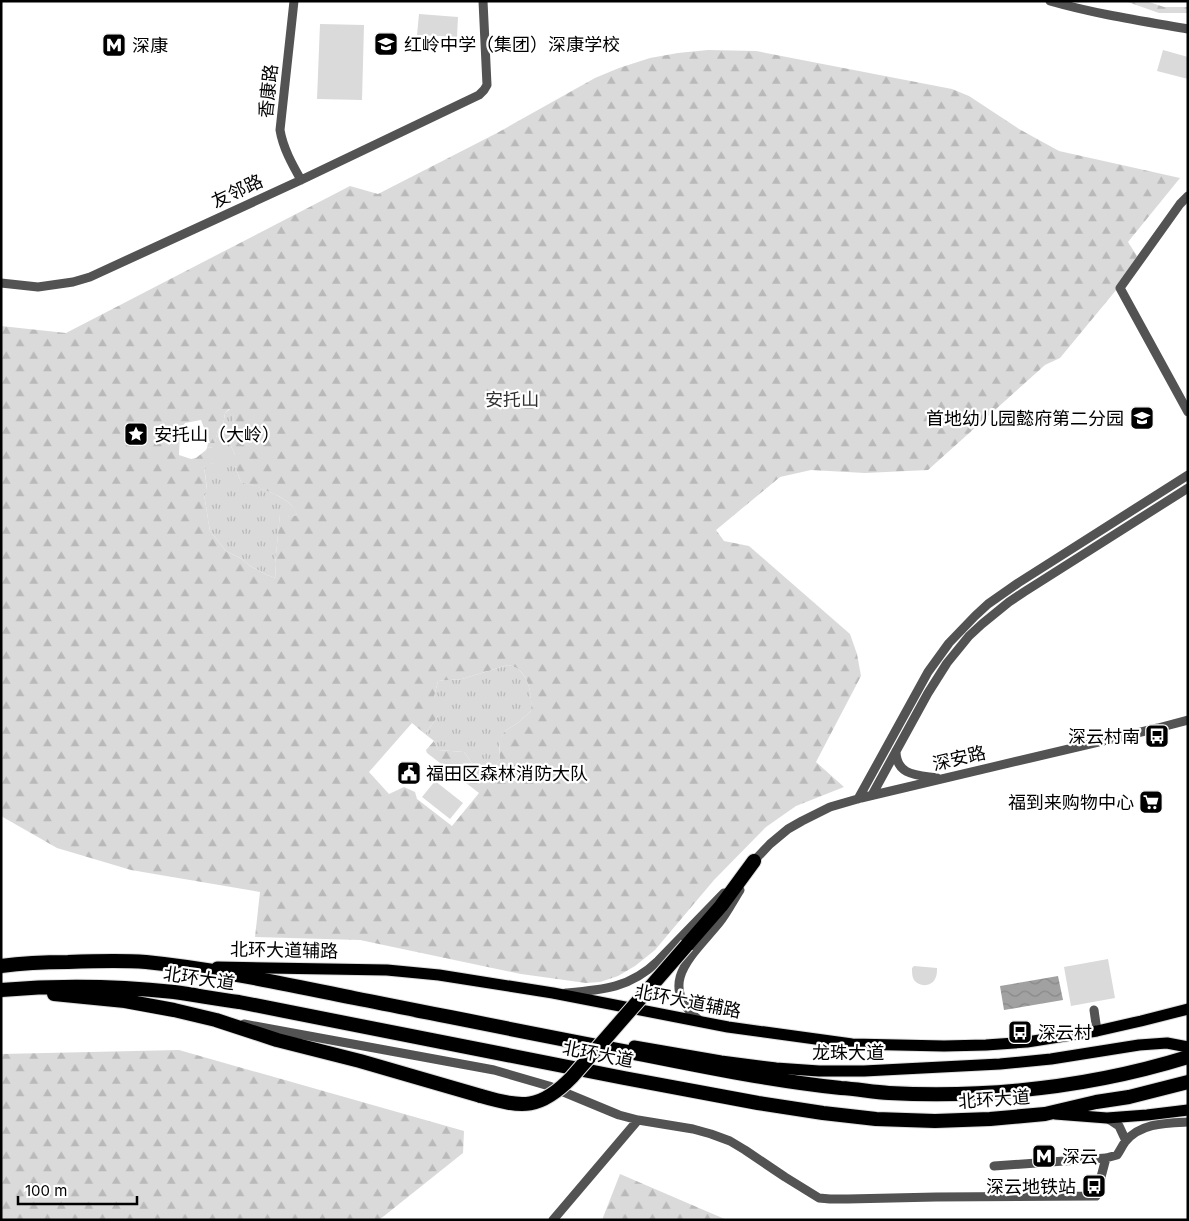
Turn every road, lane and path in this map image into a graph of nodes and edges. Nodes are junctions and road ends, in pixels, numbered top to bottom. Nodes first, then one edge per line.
1 (294, 1) edge
2 (483, 1) edge
3 (1050, 1) edge
4 (1188, 29) edge
5 (301, 180) junction
6 (1188, 196) edge
7 (1, 283) edge
8 (1188, 412) edge
9 (1188, 475) edge
10 (1188, 488) edge
11 (1188, 720) edge
12 (896, 751) junction
13 (942, 779) junction
14 (872, 795) junction
15 (858, 799) junction
16 (754, 861) junction
17 (1, 966) edge
18 (180, 966) junction
19 (1, 991) edge
20 (553, 994) junction
21 (1188, 1008) edge
22 (1094, 1010) dead end
23 (216, 1020) junction
24 (701, 1022) junction
25 (509, 1029) junction
26 (1097, 1031) junction
27 (1188, 1047) edge
28 (1188, 1057) edge
29 (1188, 1082) edge
30 (1188, 1111) edge
31 (1045, 1114) junction
32 (1107, 1118) junction
33 (638, 1120) junction
34 (1188, 1122) edge
35 (1126, 1141) junction
36 (1106, 1158) junction
37 (994, 1166) dead end
38 (553, 1220) edge

1 - 5 street, 香康路
2 - 5 street, 友邻路
3 - 4 street
5 - 7 street, 友邻路
6 - 8 street
9 - 15 street
10 - 12 street
11 - 13 street, 深安路
12 - 13 street
12 - 14 street
13 - 14 street, 深安路
14 - 15 street, 深安路
15 - 16 street, 深安路
16 - 20 street, 深安路
16 - 23 highway, bridge
16 - 24 street
17 - 18 highway, 北环大道
18 - 20 main road, 北环大道辅路
18 - 25 highway, 北环大道
19 - 23 highway
19 - 31 highway, 北环大道
20 - 24 main road, 北环大道辅路
21 - 26 main road, 北环大道辅路
22 - 26 street
23 - 33 street
24 - 26 main road, 北环大道辅路
25 - 27 main road, 龙珠大道
25 - 28 highway, 北环大道
29 - 31 highway, 北环大道
30 - 32 main road
31 - 32 main road
32 - 35 street
33 - 36 street
33 - 38 street
34 - 35 street
35 - 36 street
36 - 37 street

